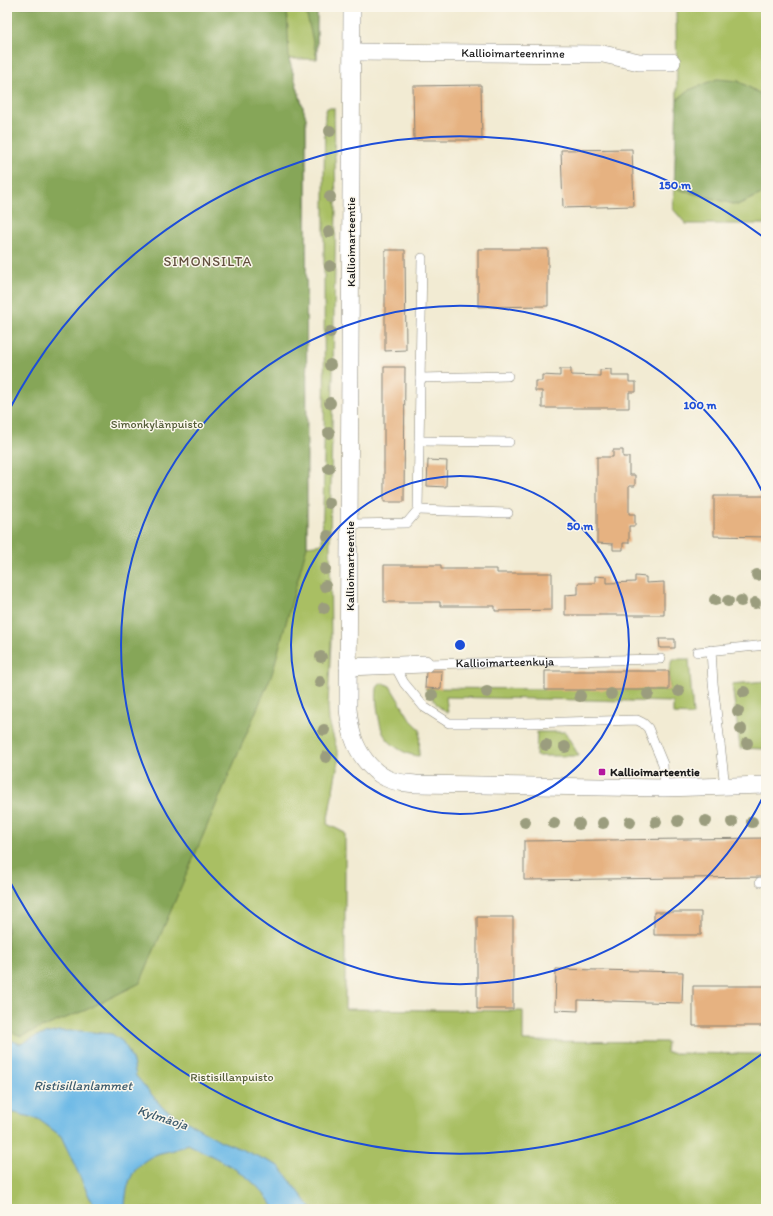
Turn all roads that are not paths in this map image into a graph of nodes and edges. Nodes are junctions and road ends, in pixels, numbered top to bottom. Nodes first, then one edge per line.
1 (352, 7) edge
2 (352, 52) junction
3 (672, 62) dead end
4 (422, 258) dead end
5 (508, 376) dead end
6 (420, 378) junction
7 (419, 441) junction
8 (509, 442) dead end
9 (418, 510) junction
10 (508, 513) dead end
11 (350, 524) junction
12 (766, 645) edge
13 (711, 650) junction
14 (697, 652) dead end
15 (661, 659) dead end
16 (425, 664) joint
17 (395, 666) junction
18 (348, 667) junction
19 (766, 785) edge
20 (725, 787) junction
21 (664, 788) junction

1 - 2 street, Kallioimarteentie
2 - 3 street, Kallioimarteenrinne
2 - 11 street, Kallioimarteentie
4 - 6 lane
5 - 6 lane
6 - 7 lane
7 - 8 lane
7 - 9 lane
9 - 10 lane
9 - 11 lane
11 - 18 street, Kallioimarteentie
12 - 13 lane
13 - 14 lane
13 - 20 lane
15 - 16 lane, Kallioimarteenkuja
16 - 17 street, Kallioimarteenkuja
17 - 18 street, Kallioimarteenkuja
17 - 21 lane
18 - 21 street, Kallioimarteentie
19 - 20 street, Kallioimarteentie
20 - 21 street, Kallioimarteentie

